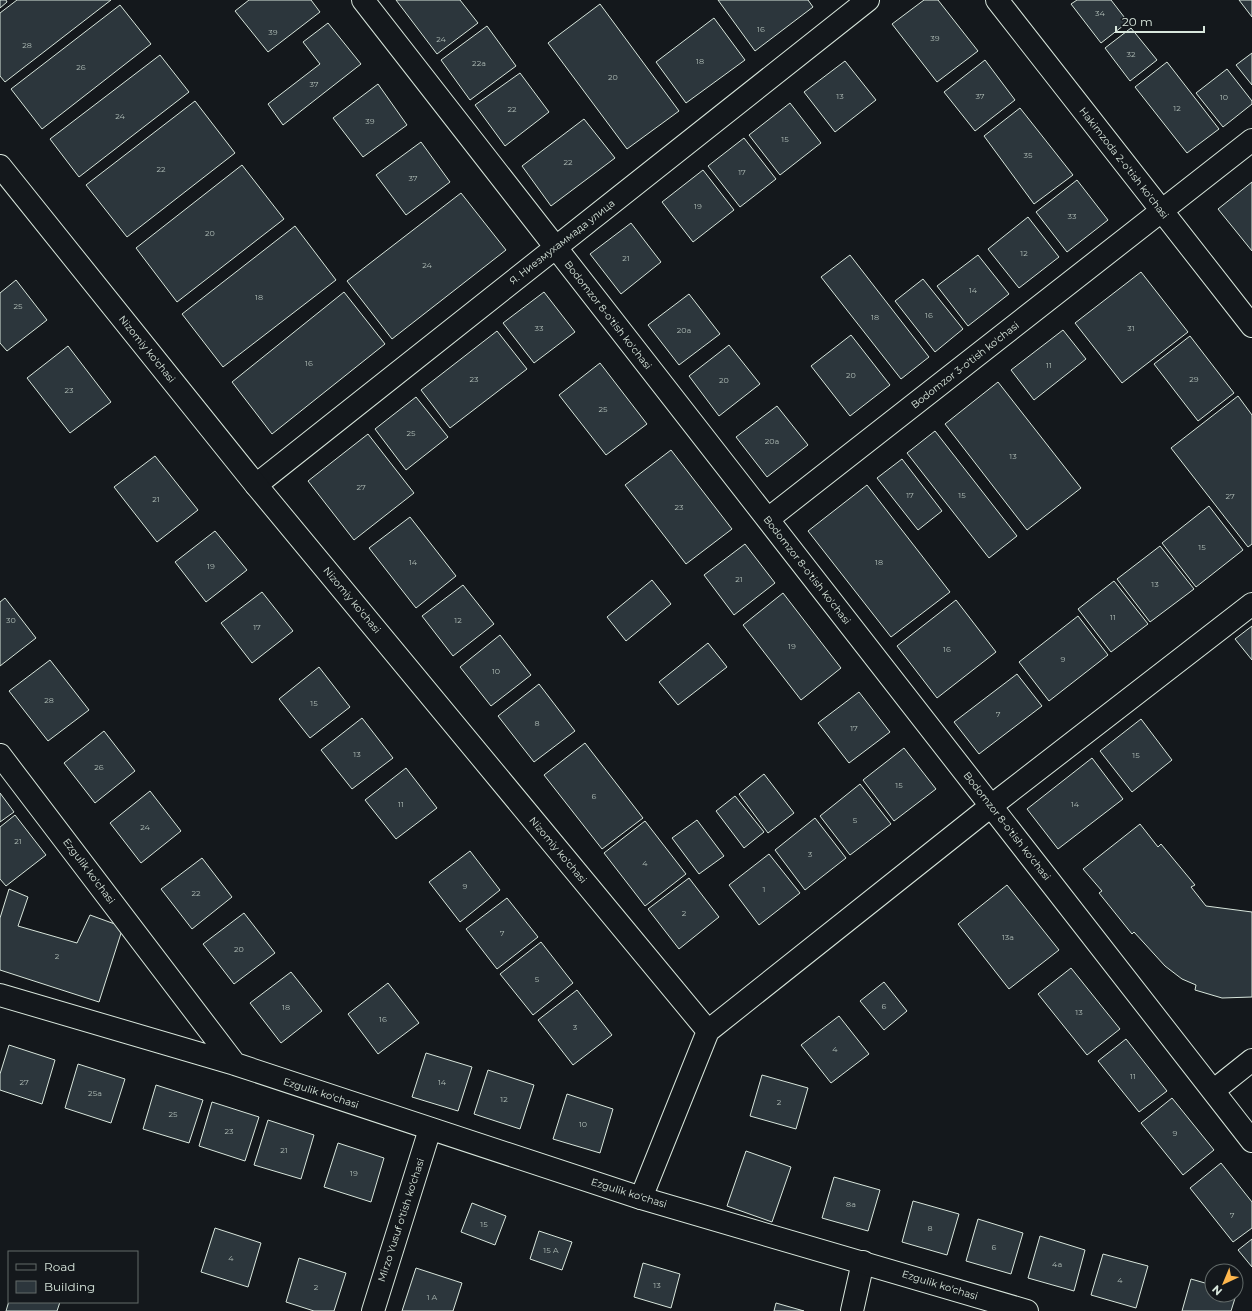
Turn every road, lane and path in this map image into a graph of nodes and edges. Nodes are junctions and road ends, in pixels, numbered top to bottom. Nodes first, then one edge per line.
1 (363, 0) edge
2 (868, 0) edge
3 (997, 0) edge
4 (1252, 140) edge
5 (0, 166) edge
6 (1161, 210) junction
7 (556, 248) junction
8 (1252, 326) edge
9 (256, 485) junction
10 (768, 519) junction
11 (1252, 604) edge
12 (0, 755) edge
13 (991, 806) junction
14 (0, 995) edge
15 (708, 1031) junction
16 (1252, 1060) edge
17 (235, 1064) junction
18 (1213, 1091) junction
19 (430, 1130) junction
20 (1252, 1141) edge
21 (641, 1198) junction
22 (862, 1262) junction
23 (373, 1311) edge
24 (852, 1311) edge
25 (1027, 1311) edge

1 - 7 street, Bodomzor 8-o'tish ko'chasi
2 - 7 street, Я. Ниезмухаммада улица
3 - 6 street, Hakimzoda 2-o'tish ko'chasi
4 - 6 street, Bodomzor 3-o'tish ko'chasi
5 - 9 street, Nizomiy ko'chasi
6 - 8 street, Hakimzoda 2-o'tish ko'chasi
6 - 10 street, Bodomzor 3-o'tish ko'chasi
7 - 9 street, Я. Ниезмухаммада улица
7 - 10 street, Bodomzor 8-o'tish ko'chasi
9 - 15 street, Nizomiy ko'chasi
10 - 13 street, Bodomzor 8-o'tish ko'chasi
11 - 13 street
12 - 17 street, Ezgulik ko'chasi
13 - 15 street
13 - 18 street, Bodomzor 8-o'tish ko'chasi
14 - 17 street, Ezgulik ko'chasi
15 - 21 street
16 - 18 street
17 - 19 street, Ezgulik ko'chasi
18 - 20 street, Bodomzor 8-o'tish ko'chasi
19 - 21 street, Ezgulik ko'chasi
19 - 23 street, Mirzo Yusuf o'tish ko'chasi
21 - 22 street, Ezgulik ko'chasi
22 - 24 street
22 - 25 street, Ezgulik ko'chasi

